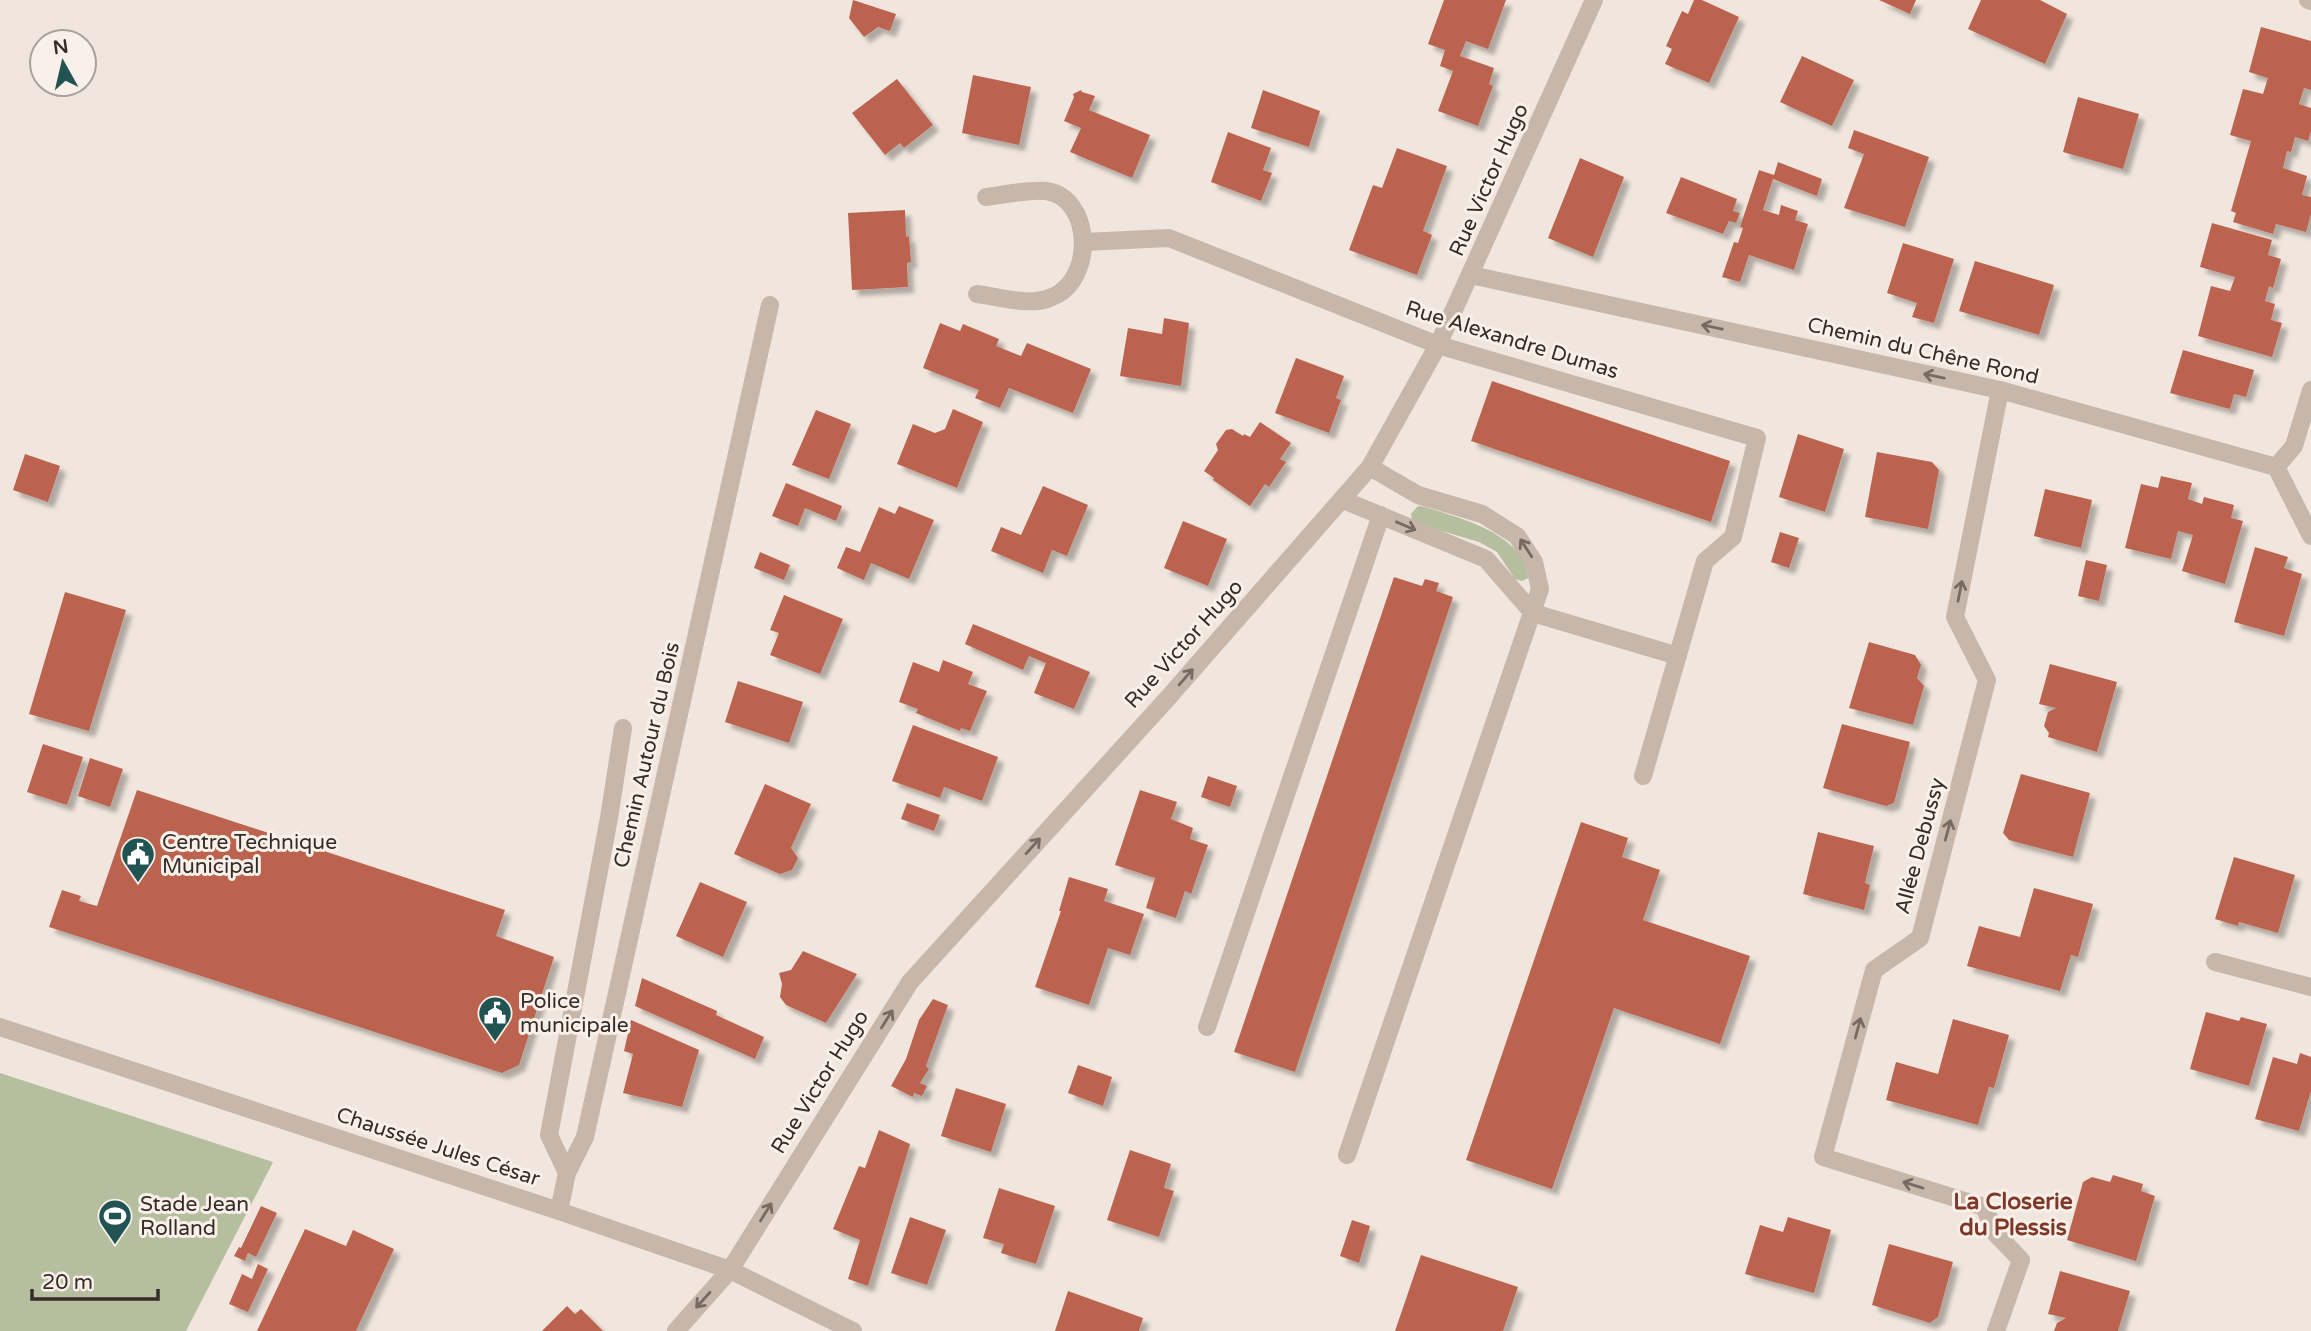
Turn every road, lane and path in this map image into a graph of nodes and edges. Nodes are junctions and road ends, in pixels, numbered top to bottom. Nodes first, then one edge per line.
1 (1594, 0) edge
2 (986, 197) dead end
3 (1084, 242) junction
4 (1471, 275) junction
5 (977, 294) dead end
6 (770, 305) dead end
7 (1438, 345) junction
8 (2000, 390) junction
9 (2311, 390) edge
10 (1370, 467) junction
11 (2276, 467) junction
12 (1343, 500) junction
13 (1381, 515) junction
14 (2311, 536) edge
15 (1533, 612) junction
16 (1678, 656) junction
17 (623, 728) dead end
18 (1643, 776) dead end
19 (2215, 962) dead end
20 (2311, 987) edge
21 (0, 1027) edge
22 (1207, 1027) dead end
23 (1347, 1155) dead end
24 (567, 1172) junction
25 (559, 1211) junction
26 (730, 1270) junction
27 (676, 1331) edge
28 (853, 1331) edge
29 (1996, 1331) edge

1 - 4 street, Rue Victor Hugo
2 - 3 street
3 - 5 street
3 - 7 street, Rue Alexandre Dumas
4 - 7 street, Rue Victor Hugo
8 -> 4 street, Chemin du Chêne Rond
6 - 24 street, Chemin Autour du Bois
7 - 10 street, Rue Victor Hugo
7 - 16 street, Rue Alexandre Dumas
8 - 11 street, Chemin du Chêne Rond
29 -> 8 street, Allée Debussy
9 - 11 street
10 - 12 street, Rue Victor Hugo
15 -> 10 street
11 - 14 street
12 - 13 street
26 -> 12 street, Rue Victor Hugo
13 -> 15 street
13 - 22 street
15 - 16 street
15 - 23 street
16 - 18 street
17 - 24 street
19 - 20 street
21 - 25 street, Chaussée Jules César
24 - 25 street, Chemin Autour du Bois
25 - 26 street, Chaussée Jules César
26 -> 27 street, Rue Victor Hugo
26 - 28 street, Chaussée Jules César

